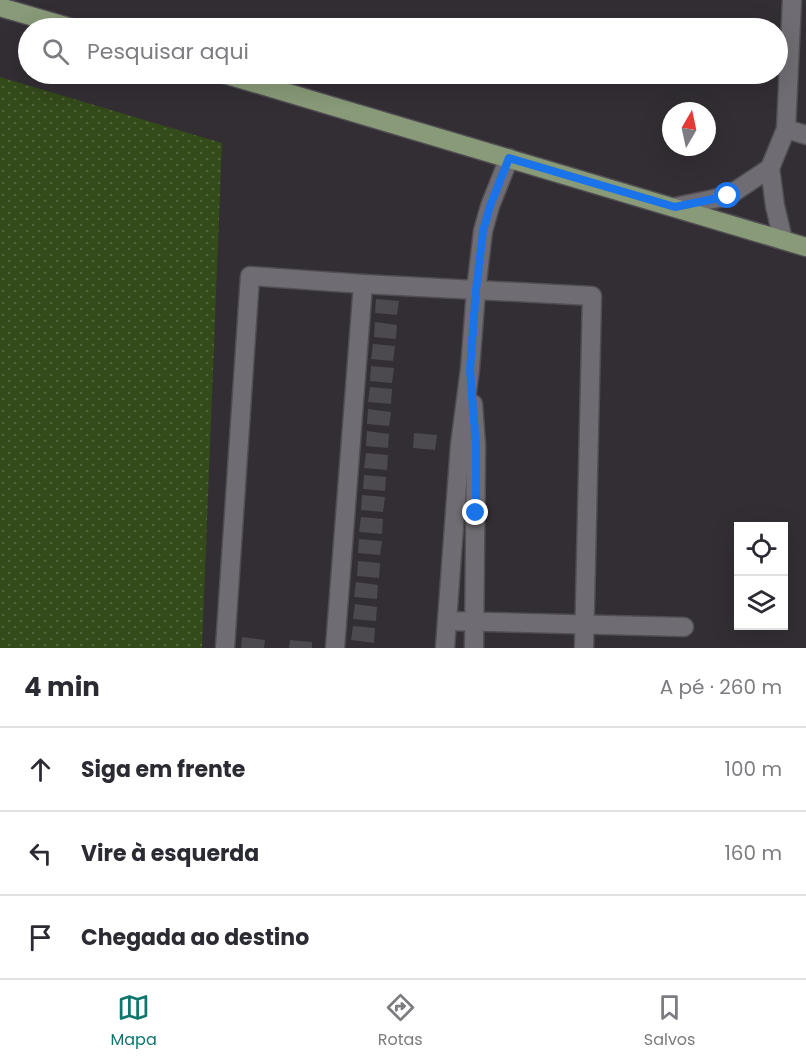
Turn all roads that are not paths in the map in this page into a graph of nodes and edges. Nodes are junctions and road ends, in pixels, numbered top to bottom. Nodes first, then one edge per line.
1 (792, 0) edge
2 (0, 7) edge
3 (38, 18) edge
4 (258, 84) edge
5 (786, 129) junction
6 (806, 135) edge
7 (509, 158) junction
8 (770, 168) junction
9 (675, 207) junction
10 (783, 240) junction
11 (806, 247) edge
12 (363, 284) junction
13 (476, 290) junction
14 (470, 369) junction
15 (447, 621) junction
16 (475, 622) junction
17 (585, 626) junction
18 (684, 627) dead end
19 (225, 648) edge
20 (335, 648) edge
21 (445, 648) edge
22 (474, 648) edge
23 (584, 648) edge

1 - 5 street
2 - 3 main road
4 - 7 main road
5 - 6 street
5 - 8 street
7 - 9 main road
7 - 13 street
8 - 9 street
8 - 10 street
9 - 10 main road
10 - 11 main road
12 - 13 street
12 - 19 street
12 - 20 street
13 - 14 street
13 - 17 street
14 - 15 street
14 - 16 street
15 - 16 street
15 - 21 street
16 - 17 street
16 - 22 street
17 - 18 street
17 - 23 street

